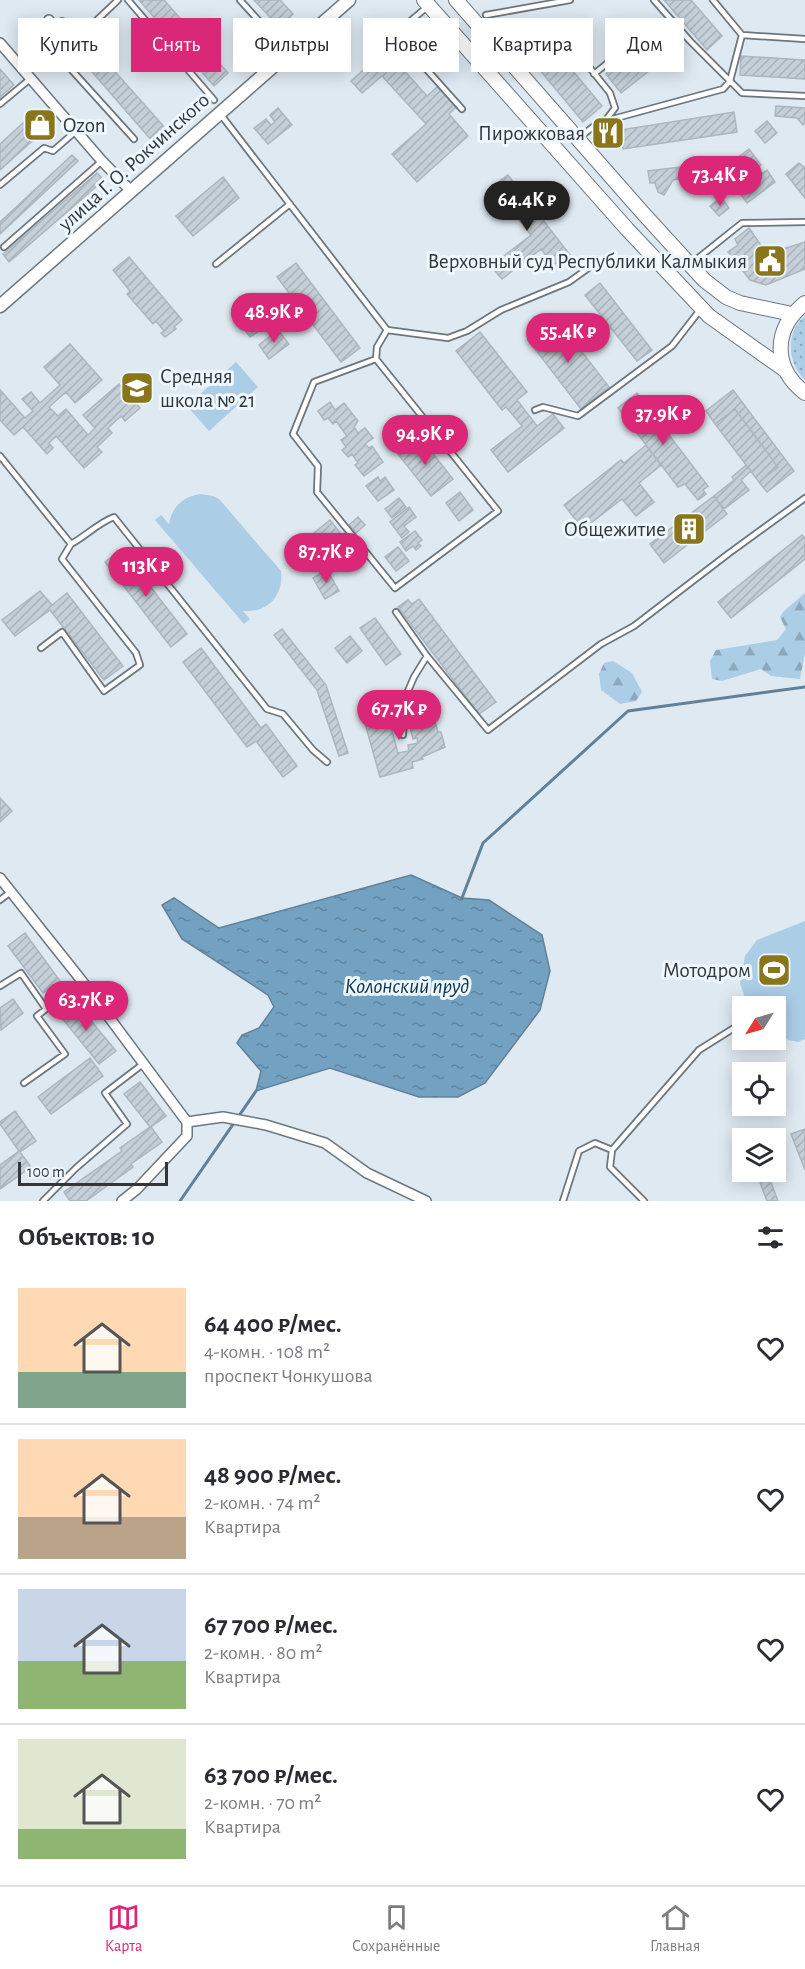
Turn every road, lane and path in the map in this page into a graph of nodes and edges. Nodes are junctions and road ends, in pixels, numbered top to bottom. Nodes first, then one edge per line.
1 (118, 0) edge
2 (128, 0) edge
3 (240, 0) edge
4 (349, 0) edge
5 (456, 0) edge
6 (570, 0) edge
7 (654, 0) edge
8 (713, 0) edge
9 (427, 3) edge
10 (486, 15) dead end
11 (256, 18) edge
12 (472, 18) edge
13 (742, 35) junction
14 (805, 39) edge
15 (0, 43) edge
16 (18, 64) edge
17 (605, 65) edge
18 (25, 72) edge
19 (504, 72) edge
20 (520, 72) edge
21 (594, 74) joint
22 (31, 79) junction
23 (495, 80) junction
24 (730, 81) junction
25 (805, 96) edge
26 (214, 100) dead end
27 (0, 104) edge
28 (462, 109) dead end
29 (219, 113) junction
30 (605, 122) junction
31 (76, 131) junction
32 (134, 139) dead end
33 (578, 139) junction
34 (102, 161) junction
35 (0, 185) edge
36 (131, 191) junction
37 (290, 204) junction
38 (805, 222) edge
39 (4, 247) dead end
40 (216, 264) dead end
41 (594, 264) dead end
42 (690, 265) junction
43 (805, 303) edge
44 (0, 306) edge
45 (701, 308) junction
46 (792, 314) junction
47 (387, 330) junction
48 (376, 359) junction
49 (785, 370) junction
50 (805, 393) edge
51 (535, 411) dead end
52 (1, 460) edge
53 (805, 498) edge
54 (71, 543) junction
55 (396, 612) dead end
56 (41, 648) dead end
57 (427, 656) junction
58 (403, 735) dead end
59 (327, 762) dead end
60 (0, 878) edge
61 (12, 891) junction
62 (0, 900) edge
63 (82, 981) junction
64 (0, 986) edge
65 (46, 1009) junction
66 (732, 1029) edge
67 (143, 1064) junction
68 (24, 1083) dead end
69 (187, 1122) junction
70 (612, 1150) junction
71 (43, 1201) edge
72 (122, 1201) edge
73 (426, 1201) edge
74 (563, 1201) edge
75 (644, 1201) edge

1 - 32 lane
2 - 26 lane
3 - 11 lane
4 - 29 street, улица Г. О. Рокчинского
5 - 12 main road
6 - 10 lane
7 - 24 lane
8 - 13 lane
9 - 23 main road
9 - 28 lane
13 - 14 lane
13 - 24 lane
15 - 16 street
17 - 21 lane
18 - 22 street
19 - 23 main road
20 - 33 main road
21 - 30 lane
22 - 27 lane
22 - 31 street
23 - 45 main road
24 - 25 lane
24 - 30 lane
29 - 36 street, улица Г. О. Рокчинского
29 - 37 lane
30 - 33 lane
31 - 34 street
31 - 35 lane
33 - 42 main road
34 - 36 street
34 - 39 lane
36 - 44 street, улица Г. О. Рокчинского
37 - 40 lane
37 - 47 lane
38 - 42 lane
41 - 47 lane
42 - 46 main road
43 - 46 main road
45 - 49 main road
45 - 51 lane
46 - 49 main road
47 - 48 lane
48 - 48 lane
49 - 50 main road
52 - 54 lane
53 - 57 lane
54 - 56 lane
54 - 59 lane
55 - 57 lane
57 - 58 lane
60 - 61 street
61 - 62 lane
61 - 63 street
63 - 65 lane
63 - 67 street
64 - 65 lane
65 - 68 lane
66 - 70 lane
67 - 69 street
67 - 71 lane
69 - 72 street
69 - 73 street
70 - 74 lane
70 - 75 lane

